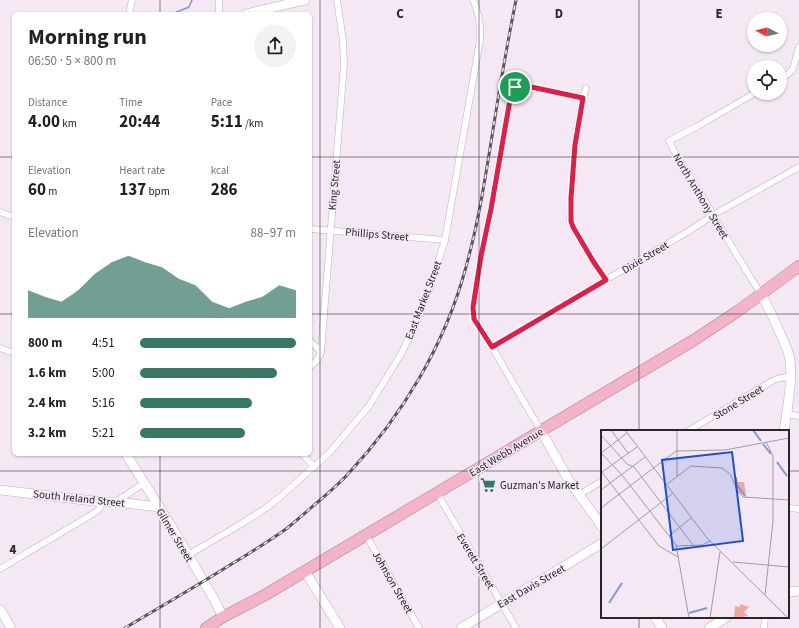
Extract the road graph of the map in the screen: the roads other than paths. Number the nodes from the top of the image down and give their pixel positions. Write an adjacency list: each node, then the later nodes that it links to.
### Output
1 (132, 0): 6 (street)
2 (219, 0): 7 (street)
3 (305, 0): 8 (street)
4 (337, 0): 19 (street, King Street)
5 (473, 0): 20 (street, East Market Street)
6 (129, 12)
7 (219, 12)
8 (254, 12)
9 (799, 47): 10 (street)
10 (787, 74)
11 (586, 88): 12 (street)
12 (583, 98): 22 (street); 25 (street)
13 (747, 98): 16 (street, North Anthony Street)
14 (799, 167): 16 (street, Dixie Street)
15 (0, 212): 17 (street)
16 (713, 215): 22 (street, Dixie Street); 23 (street, North Anthony Street)
17 (12, 216)
18 (312, 229): 19 (street, Phillips Street)
19 (330, 230): 20 (street, Phillips Street); 28 (street, King Street)
20 (445, 240): 38 (street, East Market Street)
21 (799, 266): 23 (highway, East Webb Avenue)
22 (606, 280): 25 (street, Dixie Street)
23 (761, 294): 30 (street); 35 (highway, East Webb Avenue)
24 (312, 343): 28 (street)
25 (492, 347): 35 (street)
26 (0, 348): 27 (street)
27 (12, 352)
28 (321, 352): 29 (street)
29 (312, 365)
30 (790, 377): 31 (street); 33 (street, Stone Street)
31 (786, 414): 32 (street); 34 (street)
32 (799, 416)
33 (690, 430)
34 (784, 430)
35 (541, 431): 42 (highway, East Webb Avenue); 43 (street)
36 (127, 456): 40 (street, Gilmer Street)
37 (304, 456): 38 (street)
38 (314, 467): 52 (street, East Market Street)
39 (601, 482): 43 (street)
40 (144, 484): 45 (street); 46 (street, Gilmer Street)
41 (0, 490): 44 (street, South Ireland Street)
42 (437, 493): 50 (highway, East Webb Avenue); 57 (street, Everett Street)
43 (579, 495): 49 (street)
44 (102, 502): 45 (street, South Ireland Street); 53 (street)
45 (116, 502): 46 (street, South Ireland Street)
46 (158, 507): 52 (street, Gilmer Street)
47 (789, 508): 48 (street)
48 (799, 509)
49 (601, 525)
50 (366, 535): 54 (highway, East Webb Avenue); 66 (street, Johnson Street)
51 (601, 544): 57 (street, East Davis Street)
52 (188, 555): 59 (street, Gilmer Street)
53 (0, 569)
54 (305, 571): 59 (highway, East Webb Avenue); 65 (street)
55 (799, 591): 56 (street)
56 (789, 592)
57 (502, 603): 67 (street, East Davis Street); 68 (street, Everett Street)
58 (0, 609): 63 (street)
59 (223, 617): 64 (highway, East Webb Avenue)
60 (656, 618): 69 (street)
61 (724, 618): 70 (street)
62 (765, 618): 71 (street)
63 (11, 628)
64 (206, 628)
65 (340, 628)
66 (419, 628)
67 (461, 628)
68 (516, 628)
69 (662, 628)
70 (709, 628)
71 (764, 628)

